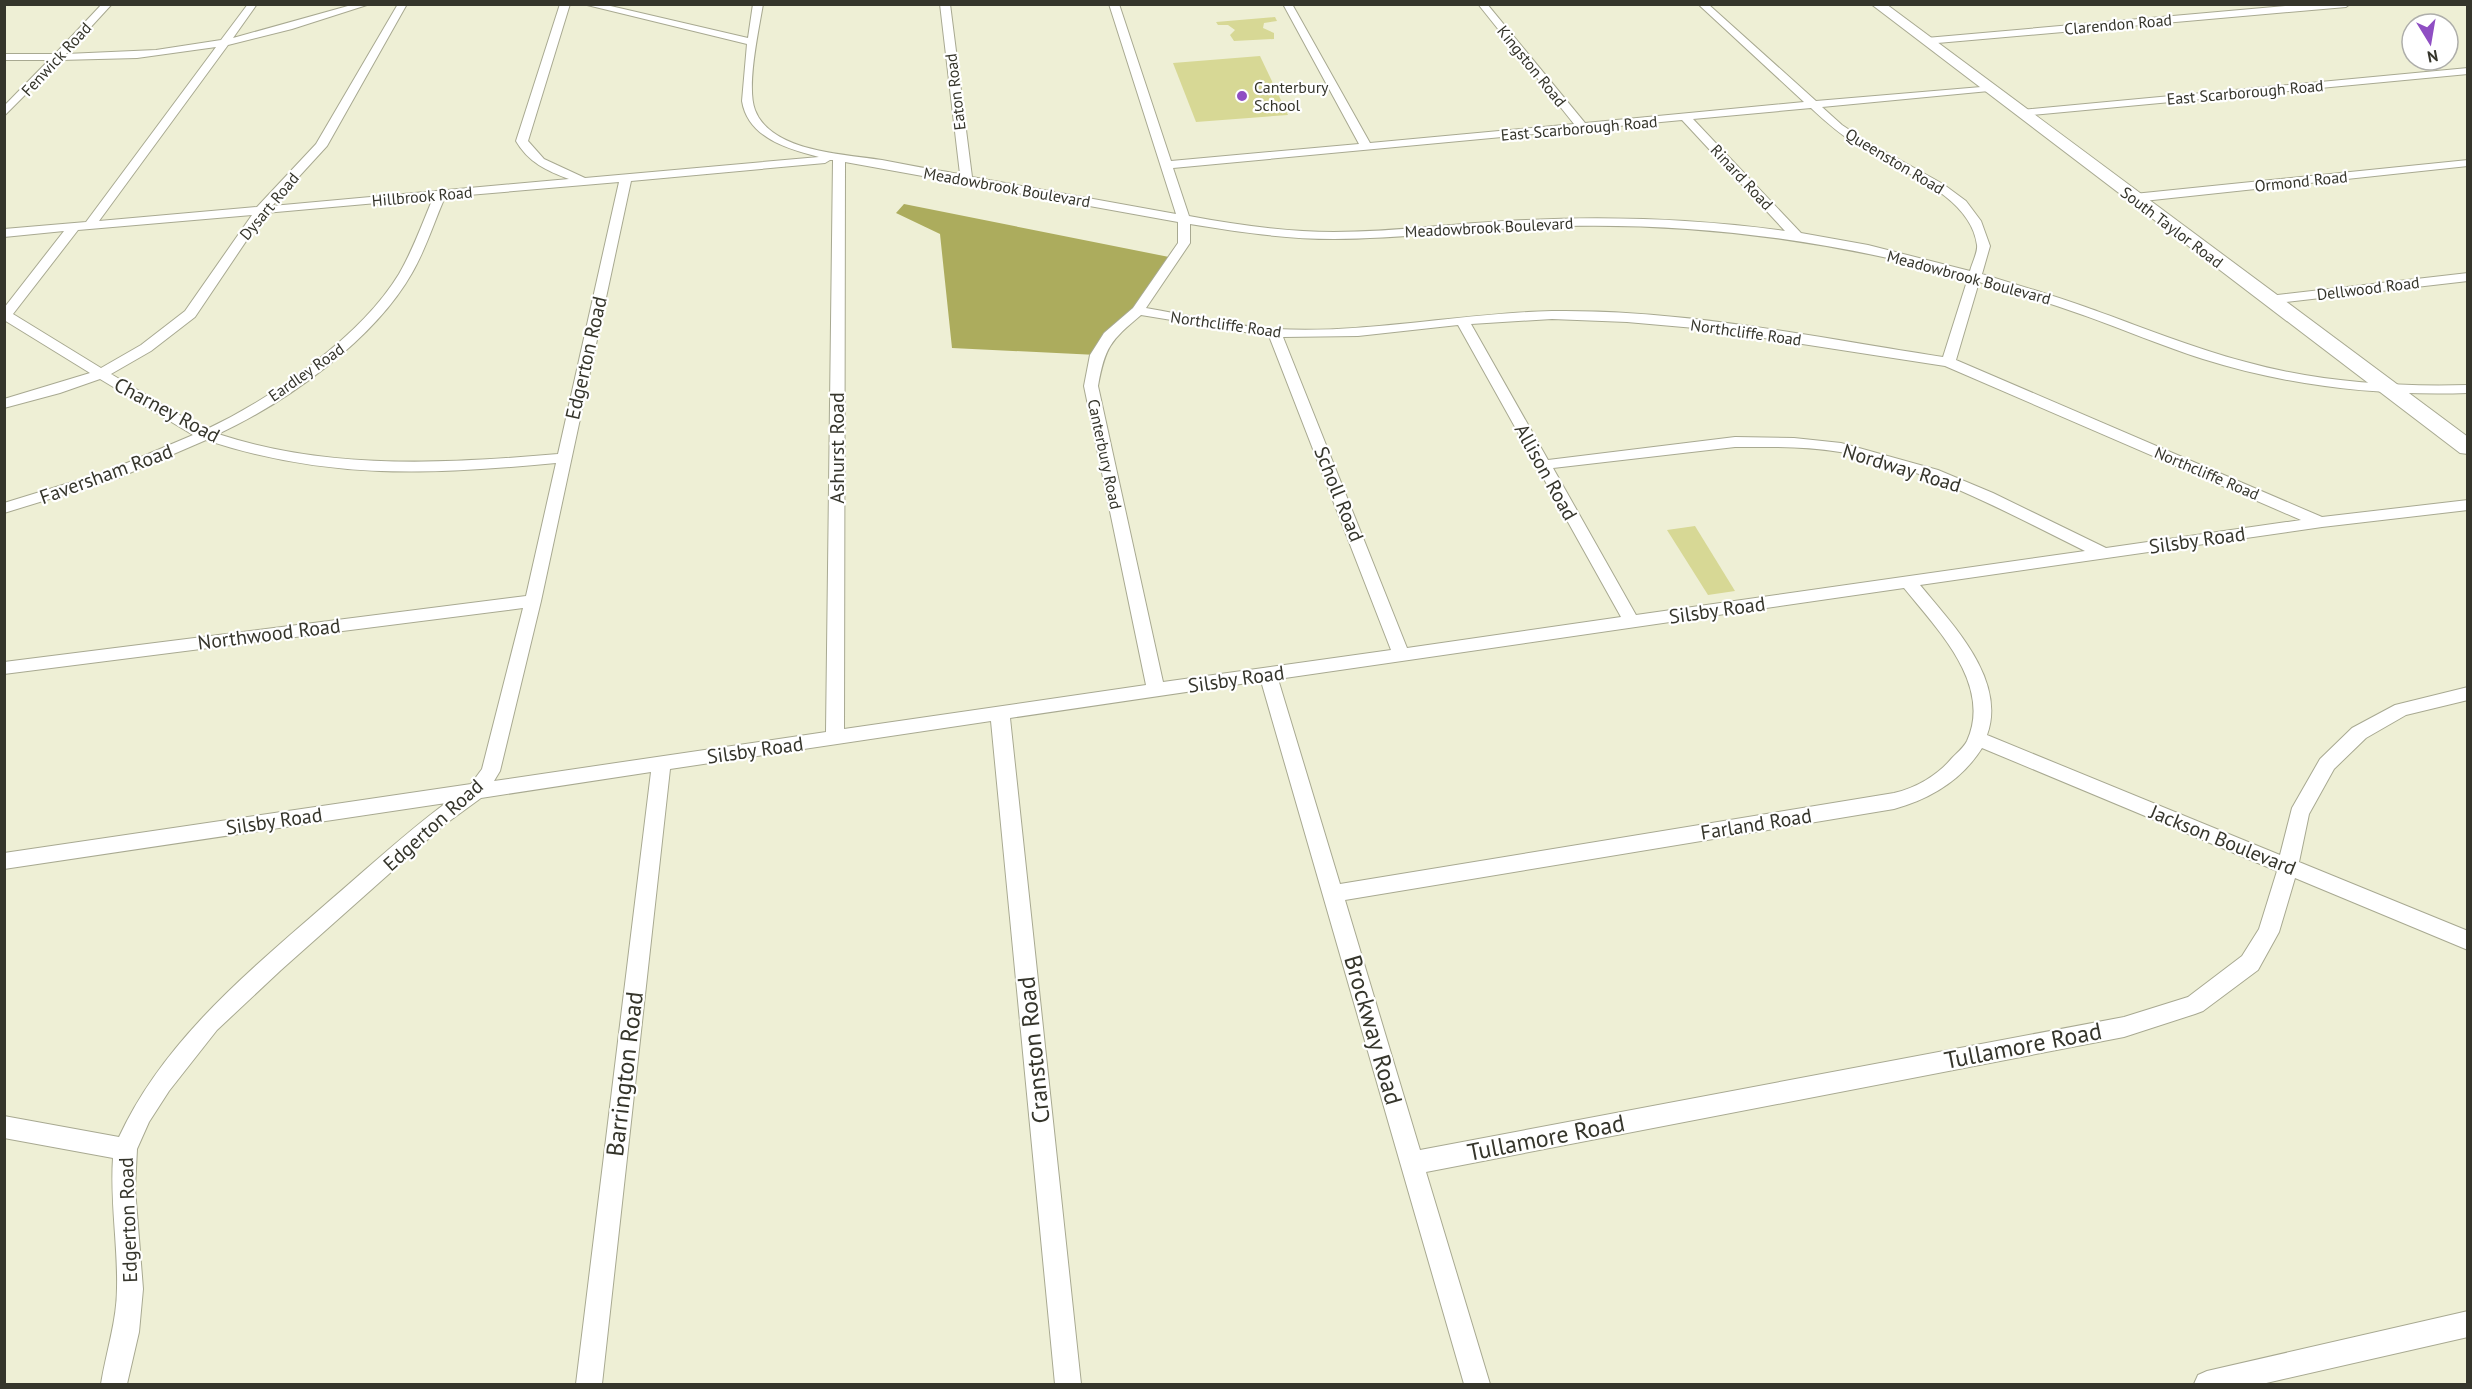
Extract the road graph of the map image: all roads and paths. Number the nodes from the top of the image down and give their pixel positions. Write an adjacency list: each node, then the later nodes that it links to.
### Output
1 (108, 4): 19 (street, Fenwick Road)
2 (253, 4): 17 (street)
3 (366, 4): 17 (street)
4 (403, 4): 36 (street, Dysart Road)
5 (565, 4): 33 (street)
6 (587, 4): 16 (street)
7 (758, 4): 16 (street)
8 (945, 4): 32 (street, Eaton Road)
9 (1114, 4): 30 (street, Canterbury Road)
10 (1287, 4): 27 (street)
11 (1482, 4): 26 (street, Kingston Road)
12 (1702, 4): 22 (street, Queenston Road)
13 (1877, 4): 15 (main road, South Taylor Road)
14 (2346, 4): 15 (street, Clarendon Road)
15 (1926, 41): 21 (main road, South Taylor Road)
16 (753, 42): 28 (street, Meadowbrook Boulevard)
17 (224, 43): 19 (street); 38 (street)
18 (4, 57): 19 (street)
19 (58, 57): 23 (street, Fenwick Road)
20 (2468, 71): 24 (street, East Scarborough Road)
21 (1989, 88): 22 (street, East Scarborough Road); 24 (main road, South Taylor Road)
22 (1815, 106): 25 (street, East Scarborough Road); 42 (street, Queenston Road)
23 (4, 113)
24 (2022, 113): 35 (main road, South Taylor Road)
25 (1686, 118): 26 (street, East Scarborough Road); 41 (street, Rinard Road)
26 (1583, 127): 27 (street, East Scarborough Road)
27 (1367, 148): 30 (street, East Scarborough Road)
28 (839, 159): 31 (street, Hillbrook Road); 32 (street, Meadowbrook Boulevard); 71 (street, Ashurst Road)
29 (2468, 163): 35 (street, Ormond Road)
30 (1168, 165): 37 (street, Canterbury Road)
31 (626, 177): 33 (street, Hillbrook Road); 56 (street, Edgerton Road)
32 (966, 179): 37 (street, Meadowbrook Boulevard)
33 (583, 181): 34 (street, Hillbrook Road)
34 (440, 195): 36 (street, Hillbrook Road); 54 (street, Eardley Road)
35 (2134, 198): 44 (main road, South Taylor Road)
36 (261, 210): 38 (street, Hillbrook Road); 50 (street, Dysart Road)
37 (1184, 219): 41 (street, Meadowbrook Boulevard); 45 (street, Canterbury Road)
38 (90, 225): 39 (street, Hillbrook Road)
39 (75, 226): 40 (street, Hillbrook Road); 46 (street, Charney Road)
40 (4, 233)
41 (1797, 236): 42 (street, Meadowbrook Boulevard)
42 (1975, 276): 49 (street, Queenston Road); 52 (street, Meadowbrook Boulevard)
43 (2468, 277): 44 (street, Dellwood Road)
44 (2269, 300): 52 (main road, South Taylor Road)
45 (1138, 311): 48 (street, Northcliffe Road); 68 (street, Canterbury Road)
46 (5, 315): 50 (street, Charney Road)
47 (1462, 321): 48 (street, Northcliffe Road); 49 (street, Northcliffe Road); 57 (street, Allison Road)
48 (1275, 333): 65 (street, Scholl Road)
49 (1948, 362): 60 (street, Northcliffe Road)
50 (100, 374): 53 (street, Dysart Road); 54 (street, Charney Road)
51 (2468, 388): 52 (street, Meadowbrook Boulevard)
52 (2389, 390): 55 (main road, South Taylor Road)
53 (4, 404)
54 (206, 436): 56 (street, Charney Road); 59 (street, Faversham Road)
55 (2468, 448)
56 (563, 458): 63 (street, Edgerton Road)
57 (1542, 465): 61 (street, Nordway Road); 64 (street, Allison Road)
58 (2468, 505): 60 (street, Silsby Road)
59 (4, 508)
60 (2322, 522): 61 (street, Silsby Road)
61 (2105, 554): 62 (street, Silsby Road)
62 (1909, 583): 64 (street, Silsby Road); 72 (street)
63 (533, 601): 66 (street, Northwood Road); 74 (street, Edgerton Road)
64 (1632, 622): 65 (street, Silsby Road)
65 (1402, 656): 67 (street, Silsby Road)
66 (4, 668)
67 (1268, 675): 68 (street, Silsby Road); 77 (street, Brockway Road)
68 (1156, 690): 70 (street, Silsby Road)
69 (2468, 693): 76 (street, Tullamore Road)
70 (1000, 714): 71 (street, Silsby Road); 85 (street, Cranston Road)
71 (835, 738): 73 (street, Silsby Road)
72 (1979, 739): 76 (street, Jackson Boulevard); 77 (street, Farland Road)
73 (661, 764): 74 (street, Silsby Road); 84 (street, Barrington Road)
74 (477, 790): 75 (street, Silsby Road); 80 (street, Edgerton Road)
75 (4, 861)
76 (2288, 866): 78 (street, Jackson Boulevard); 81 (street, Tullamore Road)
77 (1334, 893): 81 (street, Brockway Road)
78 (2468, 941)
79 (4, 1127): 80 (street)
80 (125, 1149): 83 (street, Edgerton Road)
81 (1412, 1163): 86 (street, Brockway Road)
82 (2468, 1324): 87 (street)
83 (114, 1384)
84 (589, 1384)
85 (1068, 1384)
86 (1477, 1384)
87 (2207, 1384)

